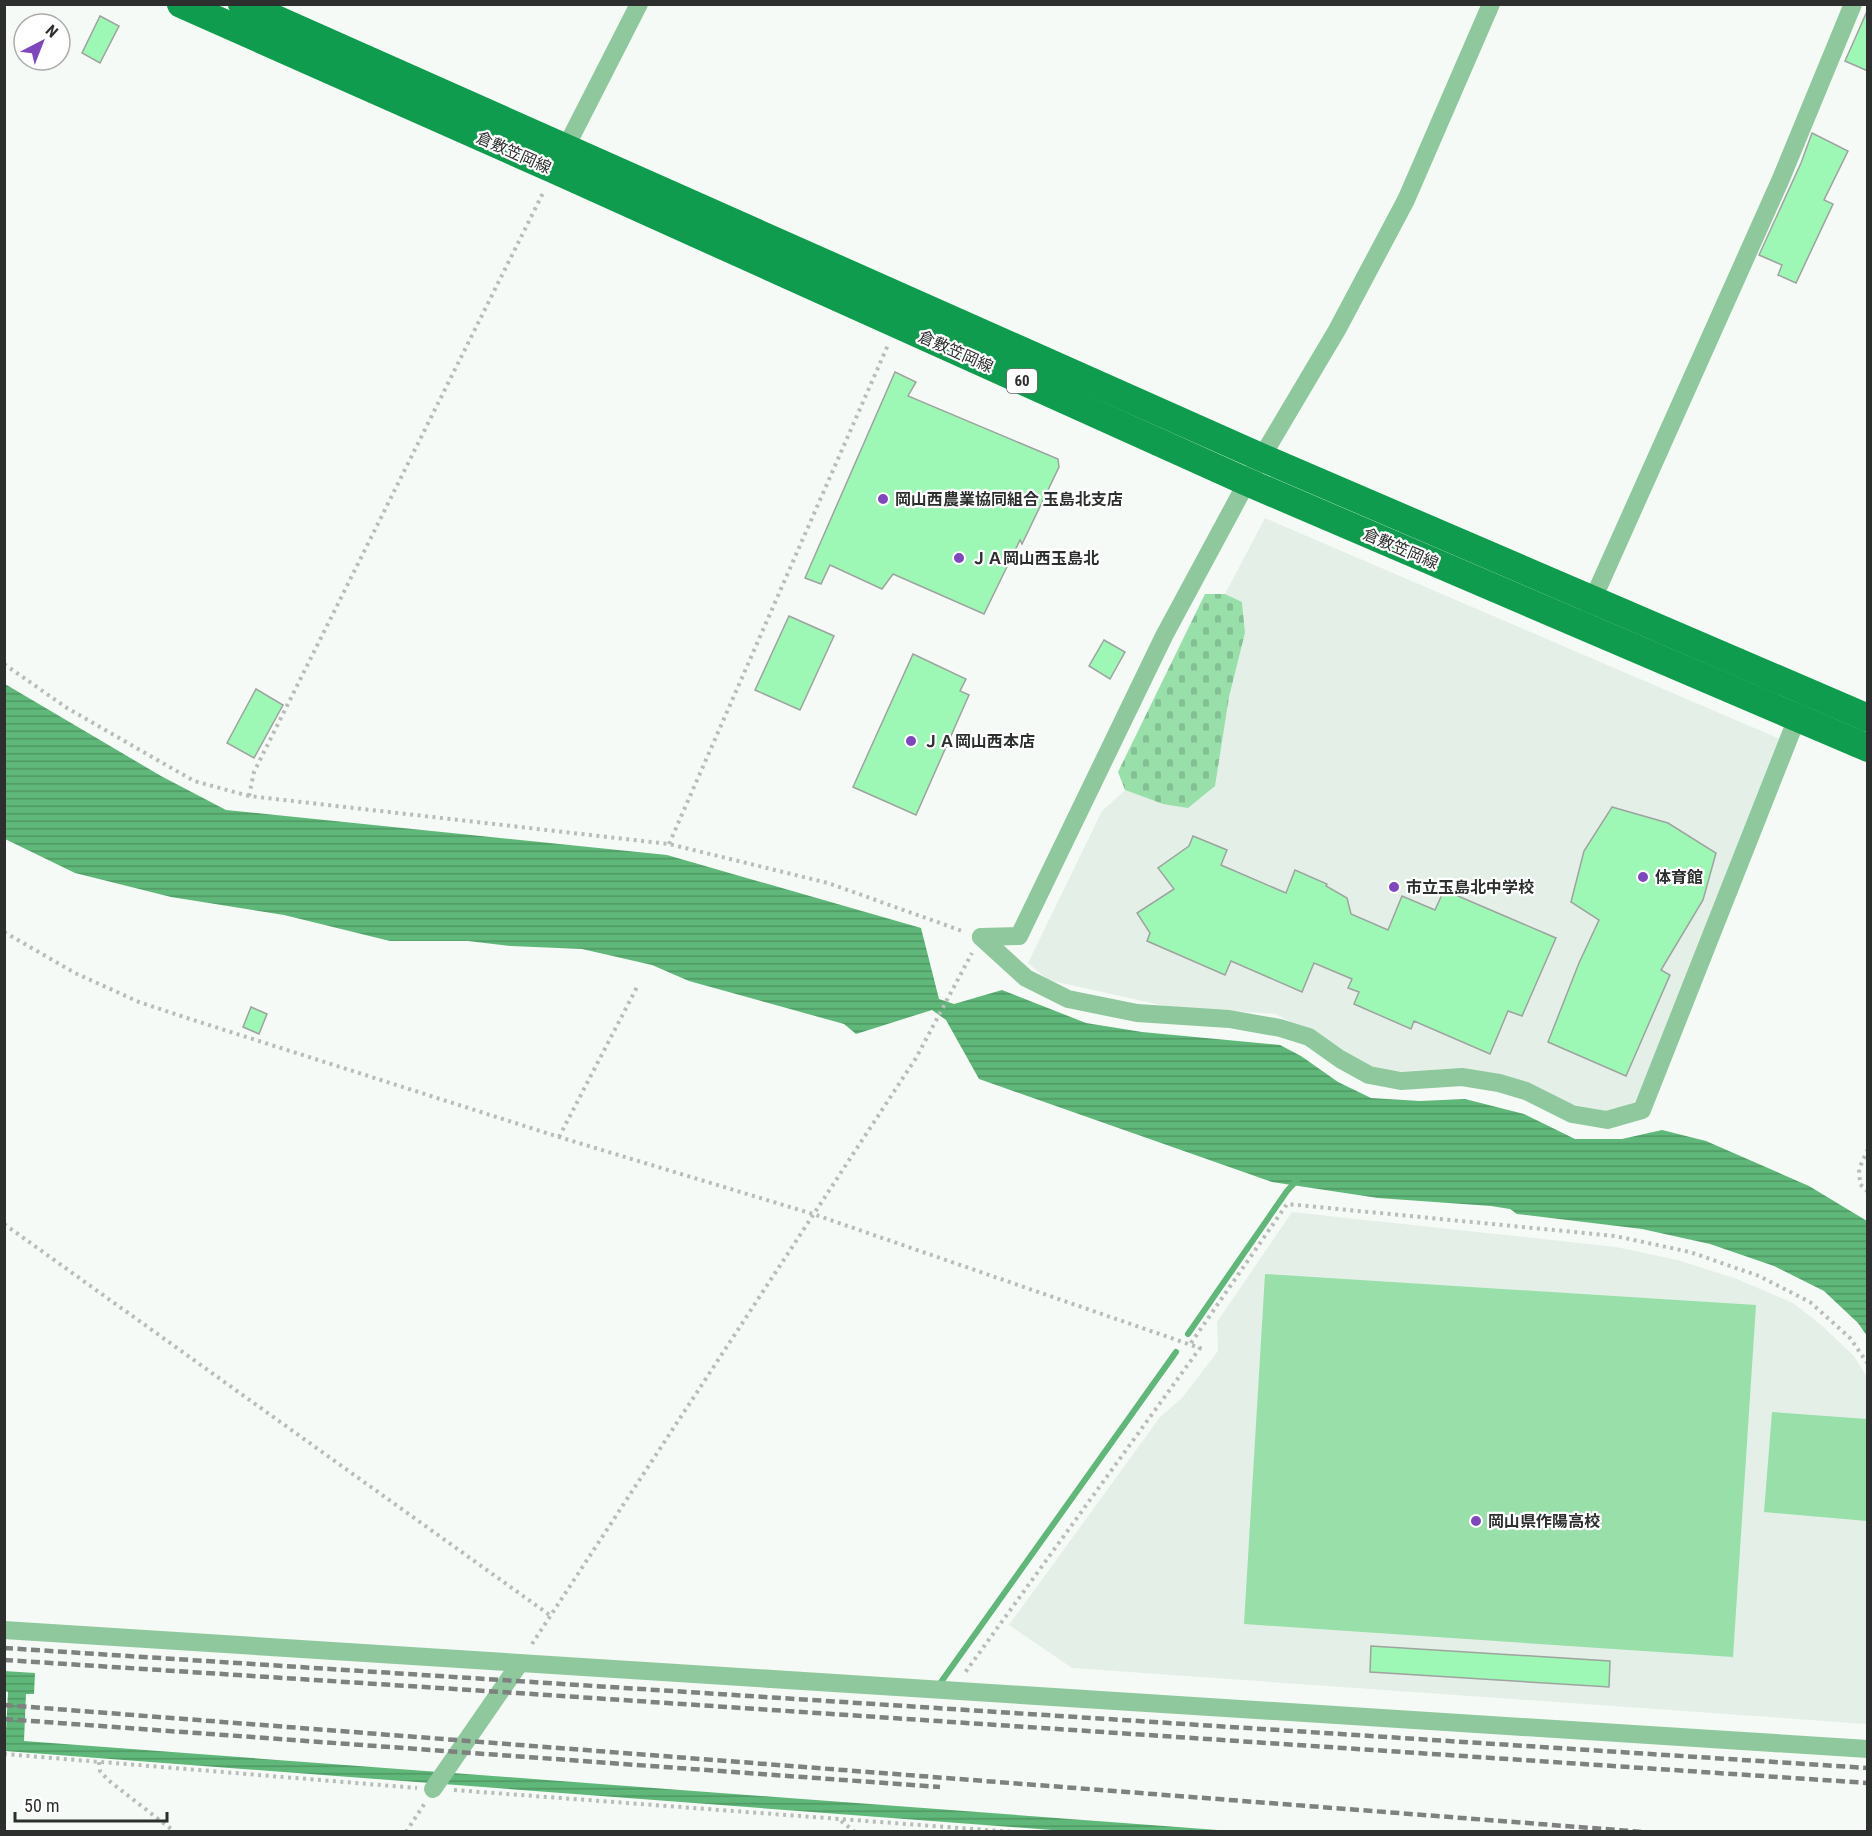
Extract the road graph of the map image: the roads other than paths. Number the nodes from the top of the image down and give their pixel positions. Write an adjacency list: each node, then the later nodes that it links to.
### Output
1 (181, 4): 6 (main road, 倉敷笠岡線 / 60)
2 (242, 4): 6 (main road, 倉敷笠岡線 / 60)
3 (639, 4): 6 (street)
4 (1491, 4): 7 (street)
5 (1853, 4): 9 (street)
6 (560, 159): 7 (main road, 倉敷笠岡線 / 60); 8 (main road, 倉敷笠岡線 / 60)
7 (1263, 458): 8 (street); 9 (main road, 倉敷笠岡線 / 60)
8 (1248, 482): 9 (main road, 倉敷笠岡線 / 60); 11 (street)
9 (1587, 612): 10 (main road, 倉敷笠岡線 / 60); 11 (main road, 倉敷笠岡線 / 60)
10 (1814, 695): 11 (street); 12 (main road, 倉敷笠岡線 / 60)
11 (1797, 718): 13 (main road, 倉敷笠岡線 / 60)
12 (1868, 718)
13 (1868, 748)
14 (4, 1630): 15 (street)
15 (520, 1663): 16 (street); 17 (street)
16 (1868, 1749)
17 (438, 1782)

